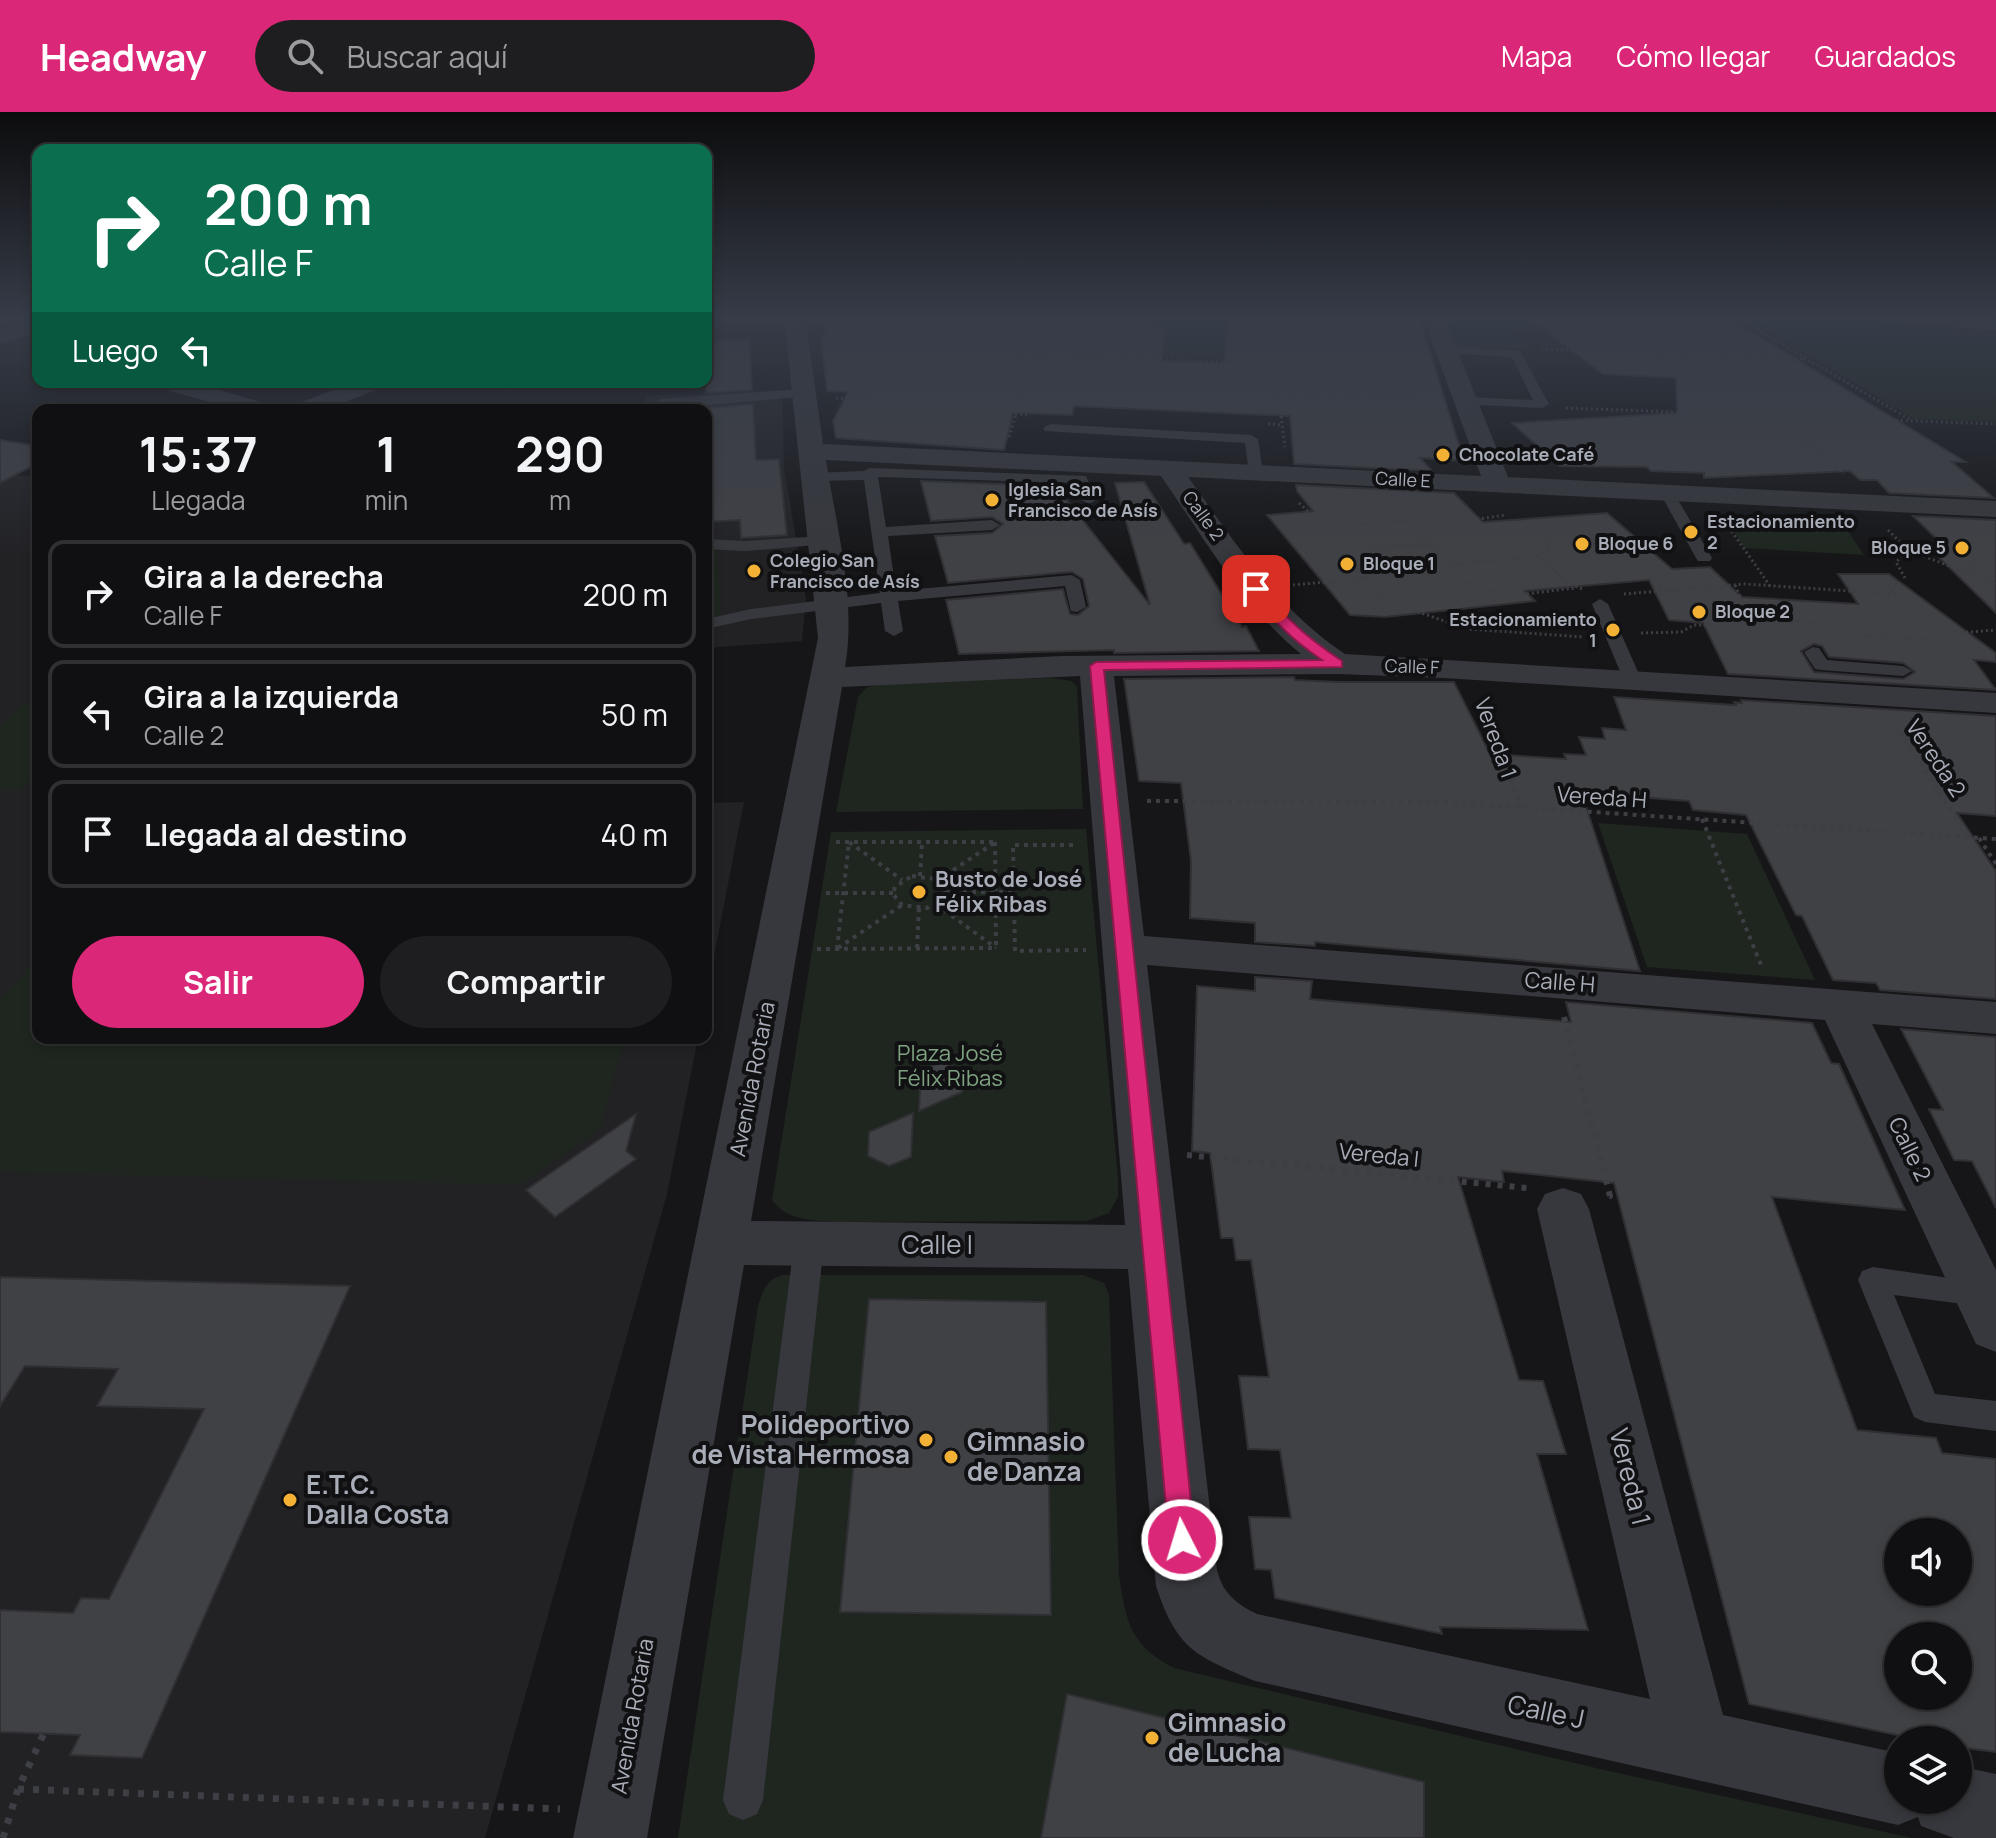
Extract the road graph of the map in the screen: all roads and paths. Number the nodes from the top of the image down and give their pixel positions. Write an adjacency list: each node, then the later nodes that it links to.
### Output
1 (199, 398): 12 (street)
2 (758, 398): 13 (lane)
3 (803, 398): 21 (street, Avenida Rotaria)
4 (857, 398): 15 (path)
5 (1019, 398): 15 (path)
6 (1280, 398): 24 (path)
7 (1384, 398): 11 (path)
8 (1463, 398): 11 (street)
9 (1539, 398): 14 (lane)
10 (1873, 398): 17 (path)
11 (1464, 401): 14 (lane); 27 (street)
12 (232, 404)
13 (661, 404)
14 (1542, 404): 16 (path)
15 (1017, 405): 20 (path)
16 (1779, 416): 17 (path); 31 (path)
17 (1913, 421): 18 (path)
18 (1996, 424)
19 (1050, 428): 23 (lane)
20 (1003, 461): 21 (street, Calle E); 22 (street, Calle E)
21 (812, 464): 25 (lane); 40 (street, Avenida Rotaria)
22 (1169, 469): 23 (street, Calle E); 59 (street, Calle 2)
23 (1256, 473): 24 (street, Calle E)
24 (1289, 474): 26 (street, Calle E)
25 (870, 475): 30 (lane); 38 (lane)
26 (1363, 478): 27 (street, Calle E); 34 (path)
27 (1498, 485): 28 (street, Calle E)
28 (1667, 493): 29 (street, Calle E); 46 (lane)
29 (1709, 495): 31 (street, Calle E); 57 (path)
30 (1089, 500)
31 (1872, 503): 32 (street, Calle E); 43 (path)
32 (1996, 509)
33 (1332, 520): 34 (path)
34 (1404, 521): 39 (path)
35 (992, 525): 38 (lane)
36 (1464, 529): 39 (path)
37 (1555, 530): 44 (path)
38 (879, 532): 64 (lane)
39 (1418, 536): 41 (path)
40 (822, 541): 42 (lane); 66 (street, Avenida Rotaria)
41 (1426, 543): 45 (path); 49 (path)
42 (712, 544)
43 (1908, 550): 51 (path); 53 (path)
44 (1538, 556): 49 (path); 58 (path)
45 (1366, 558)
46 (1704, 558)
47 (1979, 559): 51 (path)
48 (1355, 565): 52 (path)
49 (1447, 565): 61 (path)
50 (1630, 570): 60 (path)
51 (1976, 574): 55 (path)
52 (1367, 578): 59 (path); 65 (path)
53 (1905, 578)
54 (1895, 583): 57 (path)
55 (1996, 584)
56 (1735, 585): 57 (path); 60 (path); 69 (path)
57 (1770, 586)
58 (1577, 588): 62 (path); 63 (path)
59 (1256, 589): 81 (street, Calle 2)
60 (1668, 591): 63 (path)
61 (1496, 592)
62 (1517, 595)
63 (1601, 596): 78 (lane)
64 (889, 597): 66 (lane); 67 (lane); 75 (lane)
65 (1388, 603)
66 (832, 604): 71 (lane); 85 (street, Avenida Rotaria)
67 (1077, 607)
68 (1413, 610): 78 (path)
69 (1748, 614): 70 (path); 73 (path)
70 (1728, 619)
71 (712, 623)
72 (1712, 625): 78 (path)
73 (1829, 625)
74 (1996, 630): 76 (path)
75 (894, 631)
76 (1956, 633)
77 (1850, 635): 79 (path)
78 (1614, 636): 86 (lane)
79 (1940, 640)
80 (1813, 652): 87 (lane)
81 (1337, 664): 82 (street, Calle F); 83 (street, Calle F)
82 (1096, 666): 85 (street, Calle F); 91 (street)
83 (1470, 670): 86 (street, Calle F); 89 (path, Vereda 1)
84 (1903, 671): 87 (lane)
85 (826, 678): 95 (street, Avenida Rotaria)
86 (1633, 681): 87 (street, Calle F)
87 (1867, 682): 88 (street, Calle F); 92 (path, Vereda 2)
88 (1996, 703)
89 (1521, 807): 90 (path, Vereda H); 91 (path, Vereda H)
90 (1702, 819): 92 (path, Vereda H); 118 (path)
91 (1112, 823): 105 (path, Vereda H); 116 (street)
92 (1969, 837): 93 (path, Vereda H)
93 (1979, 838): 94 (path, Vereda H); 99 (path)
94 (1996, 839)
95 (797, 842): 96 (path); 106 (street, Avenida Rotaria)
96 (849, 842): 97 (path); 101 (path); 107 (path)
97 (922, 842): 98 (path); 100 (path)
98 (995, 842): 102 (path); 104 (path)
99 (1996, 864)
100 (920, 876): 101 (path); 102 (path)
101 (902, 880): 108 (path)
102 (938, 880): 103 (path)
103 (945, 892): 104 (path); 110 (path)
104 (996, 892): 105 (path); 113 (path)
105 (1014, 892): 116 (path)
106 (787, 893): 107 (path); 114 (street, Avenida Rotaria)
107 (843, 893): 108 (path); 115 (path)
108 (893, 893): 109 (path)
109 (902, 905): 111 (path); 115 (path)
110 (936, 905): 111 (path); 113 (path)
111 (919, 908): 112 (path)
112 (917, 948): 113 (path); 115 (path)
113 (996, 948)
114 (776, 949): 115 (path); 123 (street, Avenida Rotaria)
115 (837, 949)
116 (1125, 949): 117 (street, Calle H); 121 (street)
117 (1555, 982): 118 (street, Calle H); 122 (path)
118 (1775, 999): 119 (street, Calle H)
119 (1840, 1005): 120 (street, Calle H); 126 (street, Calle 2)
120 (1996, 1018)
121 (1144, 1151): 122 (path, Vereda I); 125 (street)
122 (1578, 1197): 129 (street, Vereda 1)
123 (721, 1243): 124 (street, Calle I); 135 (street, Avenida Rotaria)
124 (809, 1244): 125 (street, Calle I); 132 (lane)
125 (1154, 1247): 129 (street, Calle J)
126 (1988, 1310): 127 (lane, Calle 2)
127 (1996, 1416)
128 (44, 1733): 131 (path)
129 (1696, 1745): 130 (street, Calle J)
130 (1884, 1786)
131 (18, 1789): 135 (path); 136 (path)
132 (743, 1800)
133 (1972, 1806): 134 (street)
134 (1996, 1811)
135 (612, 1824)
136 (3, 1838)

